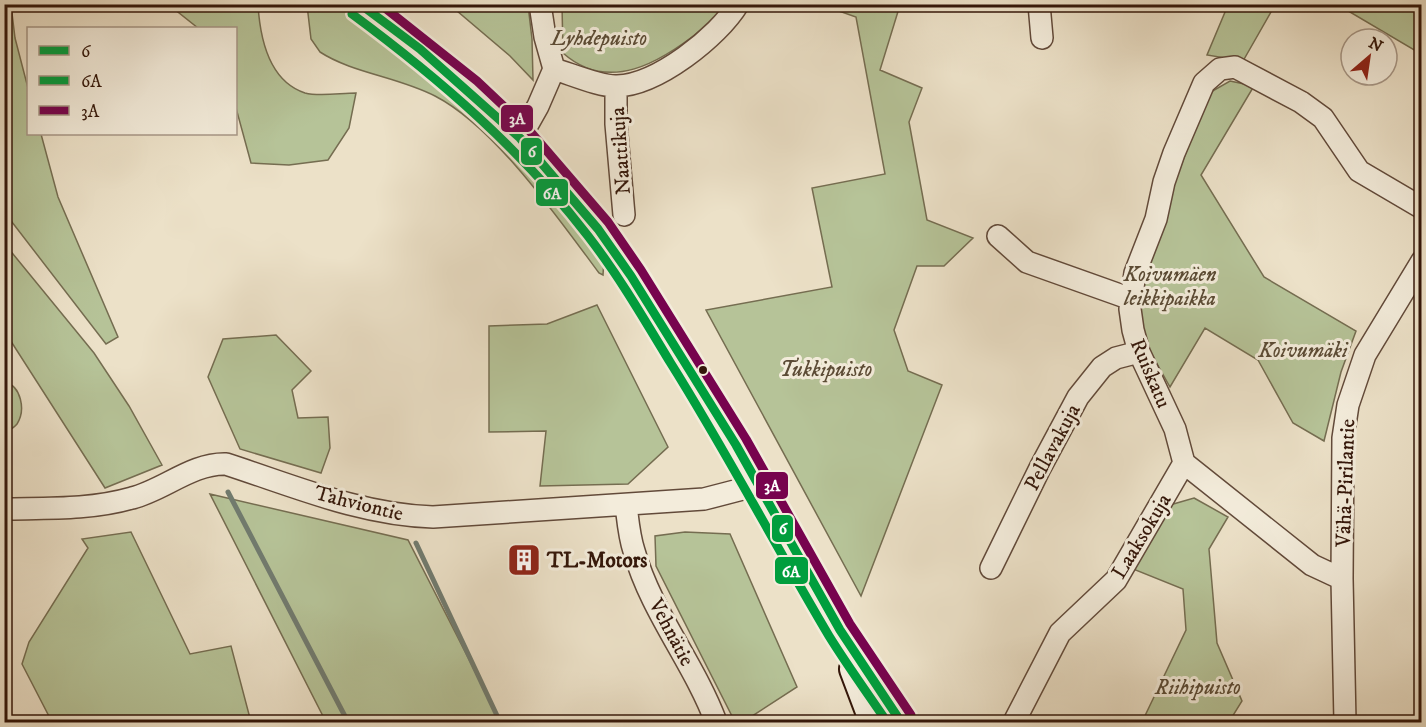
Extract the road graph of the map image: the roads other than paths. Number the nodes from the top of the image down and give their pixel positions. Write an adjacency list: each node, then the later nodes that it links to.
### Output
1 (359, 4): 8 (main road)
2 (540, 4): 6 (street)
3 (738, 4): 7 (street)
4 (1039, 4): 5 (street)
5 (1042, 38)
6 (554, 69): 7 (street); 8 (street)
7 (616, 87): 10 (street, Naattikuja)
8 (520, 138): 16 (main road)
9 (1422, 208): 13 (street, Ruiskatu)
10 (624, 215)
11 (998, 236): 13 (street)
12 (1422, 261): 20 (street, Vähä-Pirilantie)
13 (1131, 299): 14 (street, Ruiskatu)
14 (1139, 352): 15 (street, Ruiskatu); 19 (street, Pellavakuja)
15 (1184, 463): 20 (street); 25 (street, Laaksokuja)
16 (758, 485): 17 (street, Tahviontie); 21 (main road)
17 (626, 505): 18 (street, Tahviontie); 22 (street, Vehnätie)
18 (4, 509)
19 (991, 568)
20 (1341, 579): 26 (street, Vähä-Pirilantie)
21 (840, 630): 23 (main road); 24 (main road)
22 (716, 723)
23 (874, 723)
24 (901, 723)
25 (1014, 723)
26 (1345, 723)

